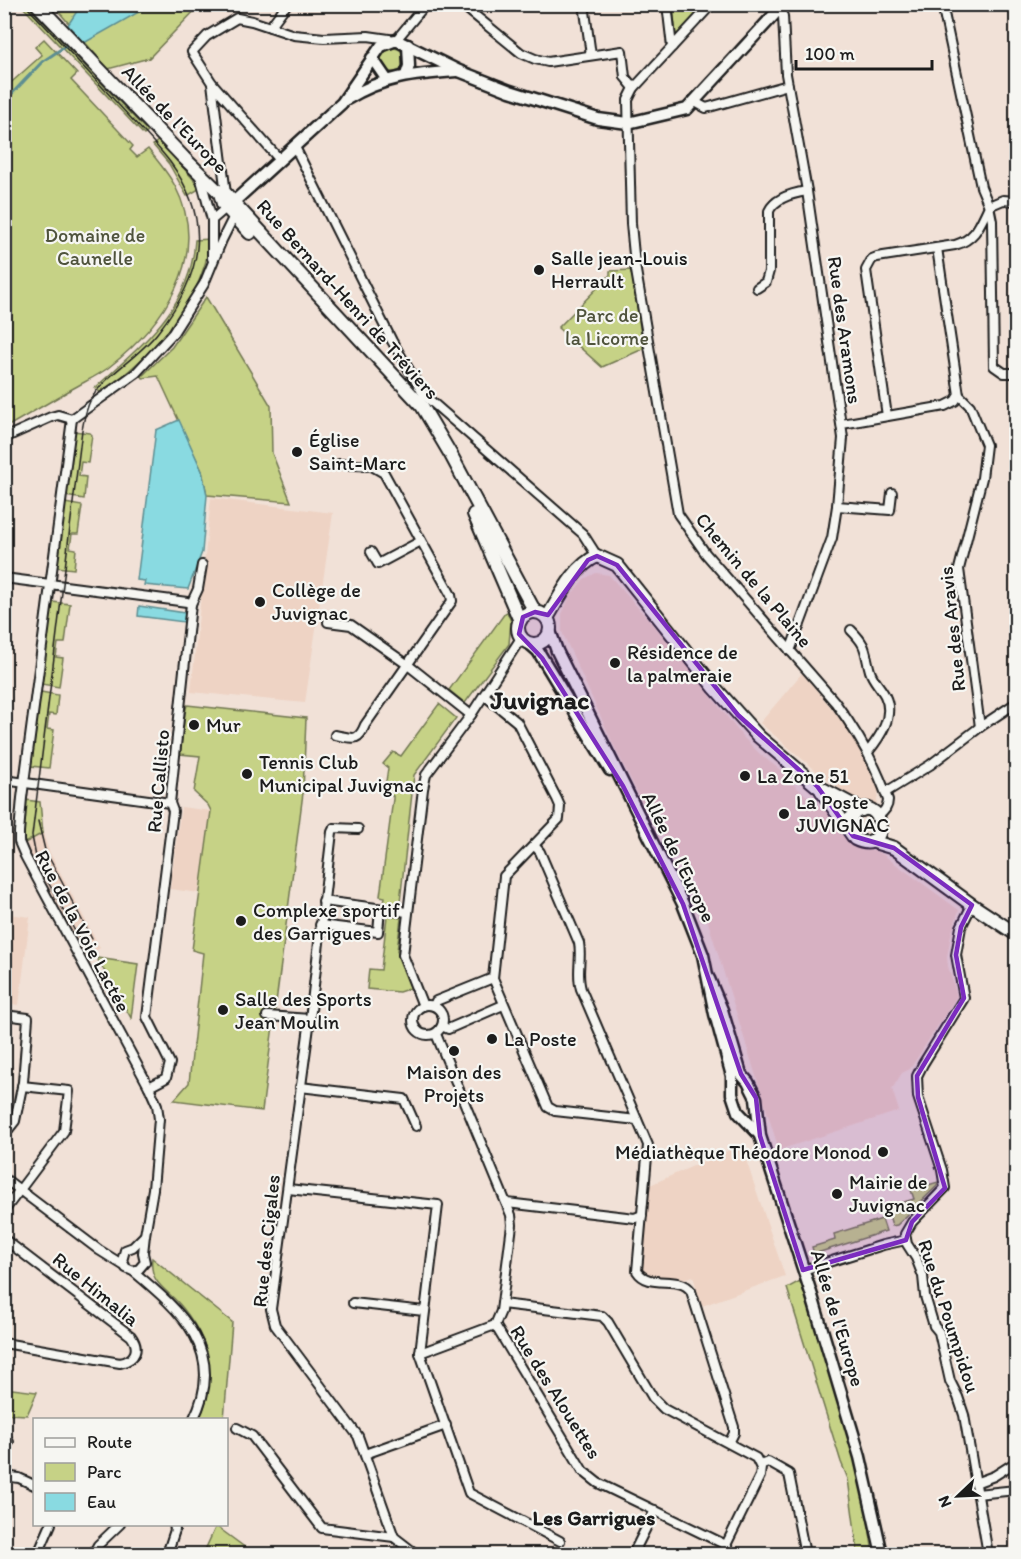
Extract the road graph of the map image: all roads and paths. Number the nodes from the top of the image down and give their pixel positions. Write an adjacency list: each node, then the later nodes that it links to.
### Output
1 (37, 4): 27 (main road, Allée de l'Europe)
2 (287, 4): 10 (street)
3 (426, 4): 11 (street)
4 (461, 4): 14 (street)
5 (584, 4): 14 (street)
6 (667, 4): 13 (street)
7 (712, 4): 13 (street)
8 (942, 4): 31 (street)
9 (782, 7): 20 (street, Rue des Aramons); 22 (street)
10 (270, 27): 11 (street); 19 (street)
11 (396, 39): 12 (street); 15 (street)
12 (408, 45): 16 (street); 17 (street)
13 (672, 47): 21 (street)
14 (591, 55): 21 (street)
15 (372, 58): 18 (street); 23 (street)
16 (459, 71): 17 (street); 24 (street)
17 (406, 75): 18 (street)
18 (387, 80): 23 (street)
19 (212, 83): 26 (street); 30 (street)
20 (788, 85): 22 (street); 28 (street, Rue des Aramons)
21 (634, 88): 24 (street, Chemin de la Plaine)
22 (695, 102): 24 (street)
23 (342, 103): 25 (street)
24 (628, 123): 58 (street, Chemin de la Plaine)
25 (295, 147): 26 (street); 47 (street)
26 (280, 160): 30 (street)
27 (199, 172): 30 (main road, Allée de l'Europe); 32 (street)
28 (807, 191): 35 (street); 40 (street, Rue des Aramons)
29 (1017, 201): 31 (street)
30 (228, 203): 32 (street); 34 (street); 52 (main road, Rue Bernard-Henri de Tréviers); 53 (main road, Rue Bernard-Henri de Tréviers)
31 (989, 206): 33 (street); 36 (street)
32 (212, 220): 34 (street)
33 (937, 248): 37 (street); 38 (street)
34 (212, 266): 39 (street)
35 (757, 288)
36 (1017, 373)
37 (959, 395): 38 (street); 63 (street, Rue des Aravis)
38 (887, 416): 40 (street)
39 (72, 419): 41 (street); 50 (street, Rue de la Voie Lactée)
40 (842, 424): 44 (street, Rue des Aramons)
41 (4, 438)
42 (339, 464): 45 (street)
43 (892, 493): 44 (street)
44 (837, 506): 58 (street, Rue des Aramons)
45 (421, 541): 46 (street); 59 (street)
46 (371, 552)
47 (597, 556): 52 (main road); 69 (main road)
48 (202, 565): 51 (street, Rue Callisto)
49 (4, 578): 50 (street)
50 (50, 584): 51 (street); 67 (street, Rue de la Voie Lactée)
51 (191, 604): 71 (street, Rue Callisto)
52 (541, 615): 53 (main road); 56 (main road)
53 (520, 621): 57 (main road)
54 (328, 622): 59 (street)
55 (851, 630): 65 (street)
56 (550, 631): 57 (main road); 68 (street, Allée de l'Europe)
57 (526, 641): 60 (street); 68 (street, Allée de l'Europe)
58 (790, 651): 65 (street, Chemin de la Plaine)
59 (408, 665): 62 (street); 64 (street)
60 (484, 695): 62 (street); 77 (street)
61 (1017, 703): 63 (street)
62 (471, 715): 82 (street)
63 (980, 727): 70 (street)
64 (335, 735)
65 (868, 752): 70 (street, Chemin de la Plaine)
66 (4, 780): 67 (street)
67 (24, 783): 71 (street); 98 (street, Rue de la Voie Lactée)
68 (623, 786): 86 (street, Allée de l'Europe)
69 (817, 786): 72 (main road); 74 (main road)
70 (886, 792): 73 (street)
71 (170, 803): 98 (street, Rue Callisto)
72 (862, 810): 73 (main road); 74 (main road)
73 (880, 822): 76 (main road); 78 (main road)
74 (849, 828): 76 (main road)
75 (358, 829): 79 (street, Rue des Cigales)
76 (871, 841): 78 (main road)
77 (534, 845): 85 (street); 102 (street)
78 (894, 848): 80 (main road)
79 (323, 901): 81 (street); 83 (street, Rue des Cigales)
80 (972, 905): 84 (main road); 114 (street, Rue du Poumpidou)
81 (381, 909): 82 (street); 83 (street)
82 (407, 912): 88 (street)
83 (320, 925): 92 (street, Rue des Cigales)
84 (1017, 934)
85 (493, 978): 87 (street); 89 (street)
86 (709, 980): 95 (street, Allée de l'Europe); 96 (street, Allée de l'Europe)
87 (503, 1005): 93 (street); 102 (street)
88 (423, 1006): 89 (street); 94 (street)
89 (434, 1006): 93 (street)
90 (4, 1015): 97 (street)
91 (267, 1016): 92 (street)
92 (310, 1019): 99 (street, Rue des Cigales)
93 (442, 1026): 94 (street)
94 (436, 1034): 109 (street, Rue des Alouettes)
95 (744, 1078): 96 (street); 100 (street, Allée de l'Europe)
96 (733, 1083): 101 (street, Allée de l'Europe)
97 (22, 1086): 104 (street); 108 (street)
98 (149, 1087): 112 (street, Rue de la Voie Lactée)
99 (300, 1087): 103 (street); 107 (street, Rue des Cigales)
100 (757, 1114): 101 (street); 105 (street, Allée de l'Europe)
101 (744, 1118): 105 (street, Allée de l'Europe)
102 (637, 1120): 111 (street)
103 (416, 1125)
104 (4, 1135)
105 (760, 1136): 120 (street, Allée de l'Europe)
106 (4, 1178): 108 (street)
107 (288, 1189): 125 (street); 133 (street, Rue des Cigales)
108 (21, 1190): 110 (street); 117 (street)
109 (507, 1203): 111 (street); 124 (street, Rue des Alouettes)
110 (4, 1211)
111 (642, 1215): 132 (street)
112 (145, 1235): 115 (street); 116 (street, Rue de la Voie Lactée)
113 (4, 1239): 127 (street, Rue Himalia)
114 (906, 1240): 120 (street); 137 (street, Rue du Poumpidou)
115 (129, 1248): 116 (street); 117 (street); 118 (street)
116 (143, 1252): 119 (street)
117 (108, 1255): 118 (street)
118 (123, 1265): 121 (street)
119 (144, 1265): 121 (street); 122 (street)
120 (803, 1270): 142 (street, Allée de l'Europe)
121 (133, 1271): 122 (street)
122 (153, 1287): 129 (street)
123 (353, 1303): 125 (street)
124 (502, 1304): 126 (street, Rue des Alouettes); 132 (street)
125 (424, 1311): 128 (street)
126 (495, 1325): 128 (street); 141 (street, Rue des Alouettes)
127 (4, 1343)
128 (420, 1353): 130 (street)
129 (194, 1418)
130 (446, 1425): 133 (street); 147 (street)
131 (237, 1428): 146 (street)
132 (729, 1443): 135 (street)
133 (365, 1454): 146 (street, Rue des Cigales)
134 (1017, 1462): 137 (street)
135 (760, 1465): 148 (street); 155 (street)
136 (4, 1476): 138 (street)
137 (975, 1483): 140 (street, Rue du Poumpidou)
138 (33, 1485)
139 (1017, 1490): 140 (street)
140 (977, 1494): 158 (street, Rue du Poumpidou)
141 (655, 1510): 148 (street, Rue des Alouettes); 153 (street)
142 (872, 1513): 156 (street, Allée de l'Europe); 157 (street, Allée de l'Europe)
143 (50, 1526): 150 (street)
144 (118, 1526): 151 (street)
145 (174, 1526): 152 (street)
146 (394, 1537): 149 (street)
147 (560, 1541)
148 (726, 1545): 154 (street)
149 (412, 1553)
150 (38, 1554)
151 (93, 1554)
152 (167, 1554)
153 (633, 1554)
154 (731, 1554)
155 (805, 1554)
156 (876, 1554)
157 (882, 1554)
158 (988, 1554)

